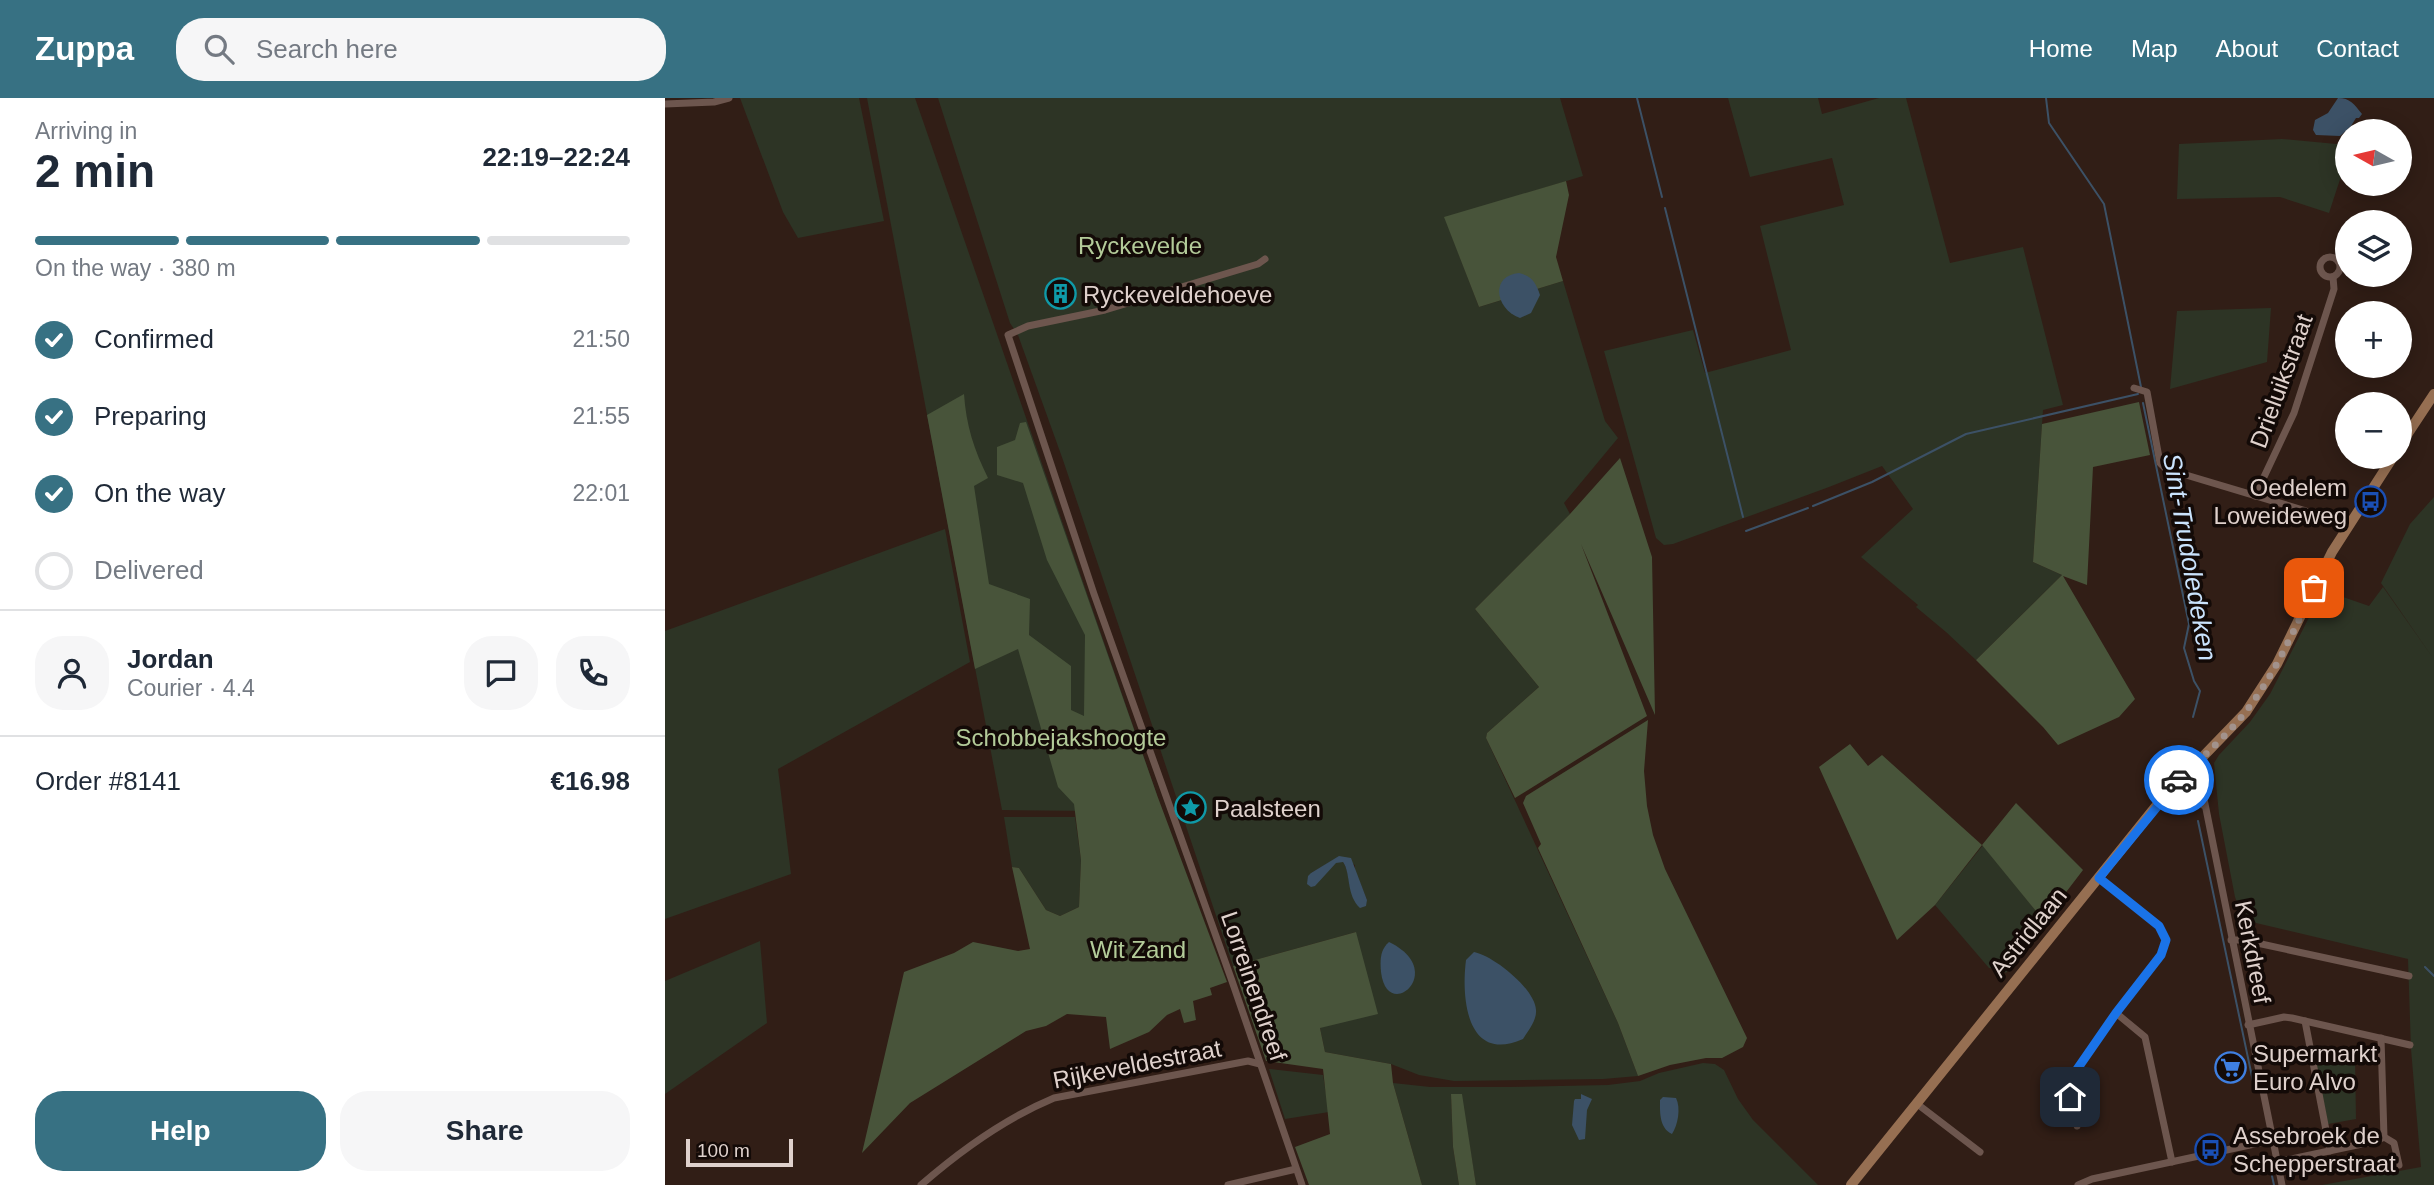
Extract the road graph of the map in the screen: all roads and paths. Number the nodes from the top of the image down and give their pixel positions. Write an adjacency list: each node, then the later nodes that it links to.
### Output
1 (728, 99): 2 (street)
2 (665, 104)
3 (1265, 259): 20 (street, Lorreinendreef)
4 (2333, 277): 9 (street, Drieluikstraat)
5 (2134, 388): 9 (street)
6 (2434, 394): 7 (main road)
7 (2412, 427)
8 (2385, 469): 10 (main road, Astridlaan)
9 (2255, 496): 10 (street)
10 (2347, 527): 11 (main road, Astridlaan)
11 (2182, 778): 12 (main road, Astridlaan); 13 (street, Kerkdreef)
12 (2099, 878): 15 (street); 21 (main road, Astridlaan)
13 (2231, 940): 14 (street); 17 (street, Kerkdreef)
14 (2409, 976)
15 (2116, 1013): 22 (street); 27 (street)
16 (2305, 1021): 17 (street); 18 (street); 25 (street)
17 (2248, 1024): 24 (street, Kerkdreef)
18 (2381, 1038): 19 (street); 23 (street)
19 (2410, 1045)
20 (1261, 1063): 30 (street, Lorreinendreef); 32 (street, Rijkeveldestraat)
21 (1916, 1103): 26 (street); 35 (main road, Astridlaan)
22 (2077, 1126)
23 (2384, 1137): 25 (street); 29 (street)
24 (2273, 1140): 27 (street); 28 (street, Kerkdreef)
25 (2330, 1151): 28 (street)
26 (1980, 1152)
27 (2172, 1162): 31 (street)
28 (2277, 1162): 36 (street, Kerkdreef)
29 (2399, 1165)
30 (1296, 1169): 33 (street); 34 (street, Lorreinendreef)
31 (2083, 1184)
32 (921, 1185)
33 (1228, 1185)
34 (1302, 1185)
35 (1851, 1185)
36 (2282, 1185)

